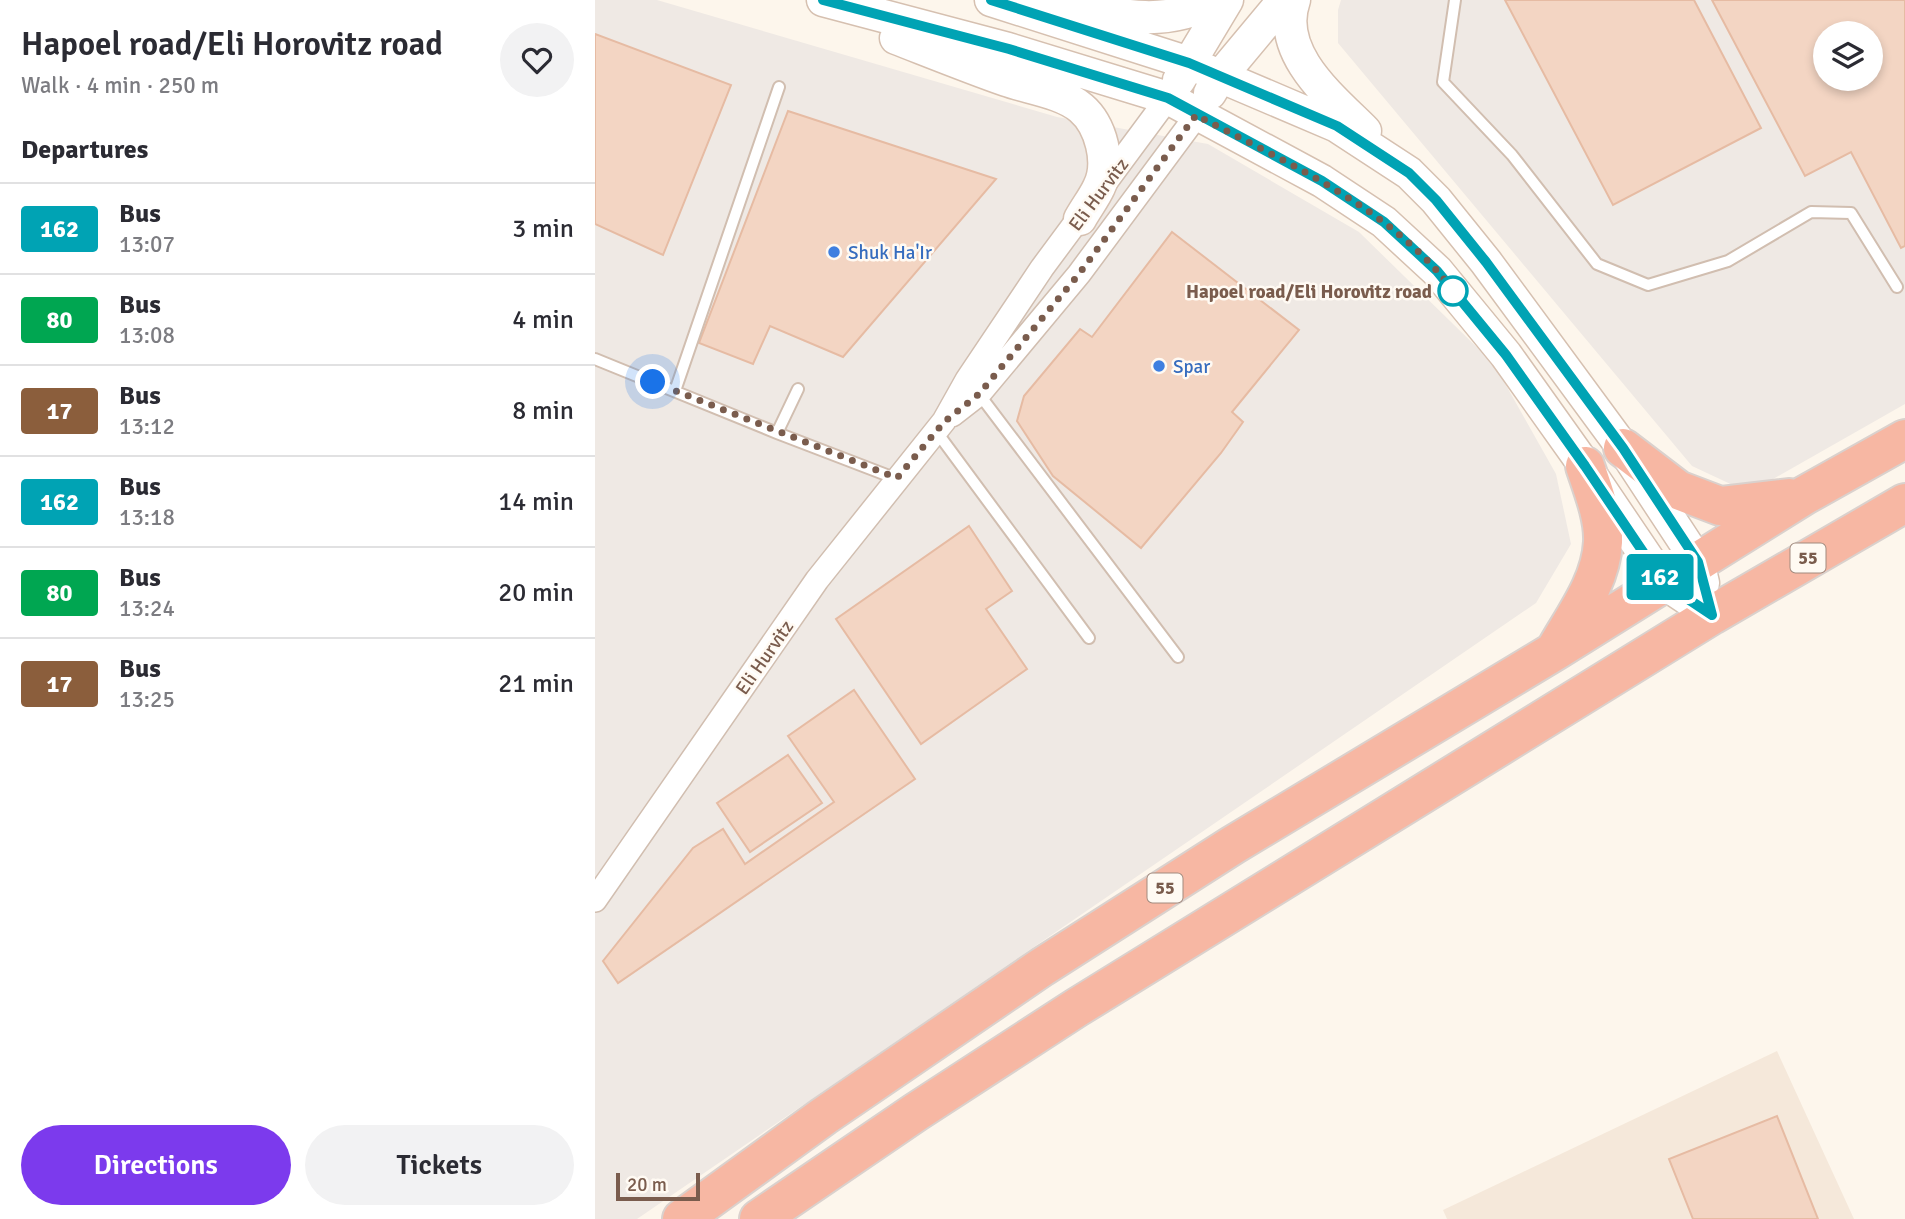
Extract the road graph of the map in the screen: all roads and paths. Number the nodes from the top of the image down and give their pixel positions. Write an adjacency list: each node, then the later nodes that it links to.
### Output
1 (796, 0): 16 (main road)
2 (823, 0): 13 (main road)
3 (991, 0): 10 (main road)
4 (1050, 0): 5 (main road)
5 (1216, 0)
6 (1227, 0): 10 (main road, Eli Hurvitz)
7 (1284, 0): 11 (main road, Eli Hurvitz)
8 (1294, 0): 15 (main road)
9 (1455, 0): 17 (lane)
10 (1189, 63): 11 (main road); 13 (main road, Eli Hurvitz)
11 (1219, 78): 14 (main road, Eli Hurvitz); 15 (main road)
12 (779, 87): 20 (lane)
13 (1168, 98): 14 (main road); 16 (street, Eli Hurvitz)
14 (1196, 115): 21 (street, Eli Hurvitz); 26 (main road)
15 (1409, 173): 25 (main road)
16 (1080, 219): 22 (street, Eli Hurvitz)
17 (1897, 287)
18 (595, 359): 20 (lane)
19 (797, 388): 23 (lane)
20 (675, 391): 23 (lane)
21 (979, 394): 22 (street, Eli Hurvitz); 35 (lane)
22 (940, 426): 27 (street, Eli Hurvitz); 33 (lane)
23 (778, 433): 27 (lane)
24 (1905, 439): 28 (highway, 55)
25 (1623, 448): 28 (highway); 30 (main road)
26 (1585, 466): 31 (main road); 34 (highway)
27 (897, 478): 36 (street, Eli Hurvitz)
28 (1805, 495): 30 (highway, 55)
29 (1905, 503): 32 (highway, 55)
30 (1698, 562): 31 (highway, 55); 32 (main road)
31 (1664, 583): 32 (main road); 34 (highway, 55)
32 (1712, 615): 38 (highway, 55)
33 (1089, 638)
34 (1555, 651): 37 (highway, 55)
35 (1178, 657)
36 (595, 900)
37 (682, 1219)
38 (759, 1219)

